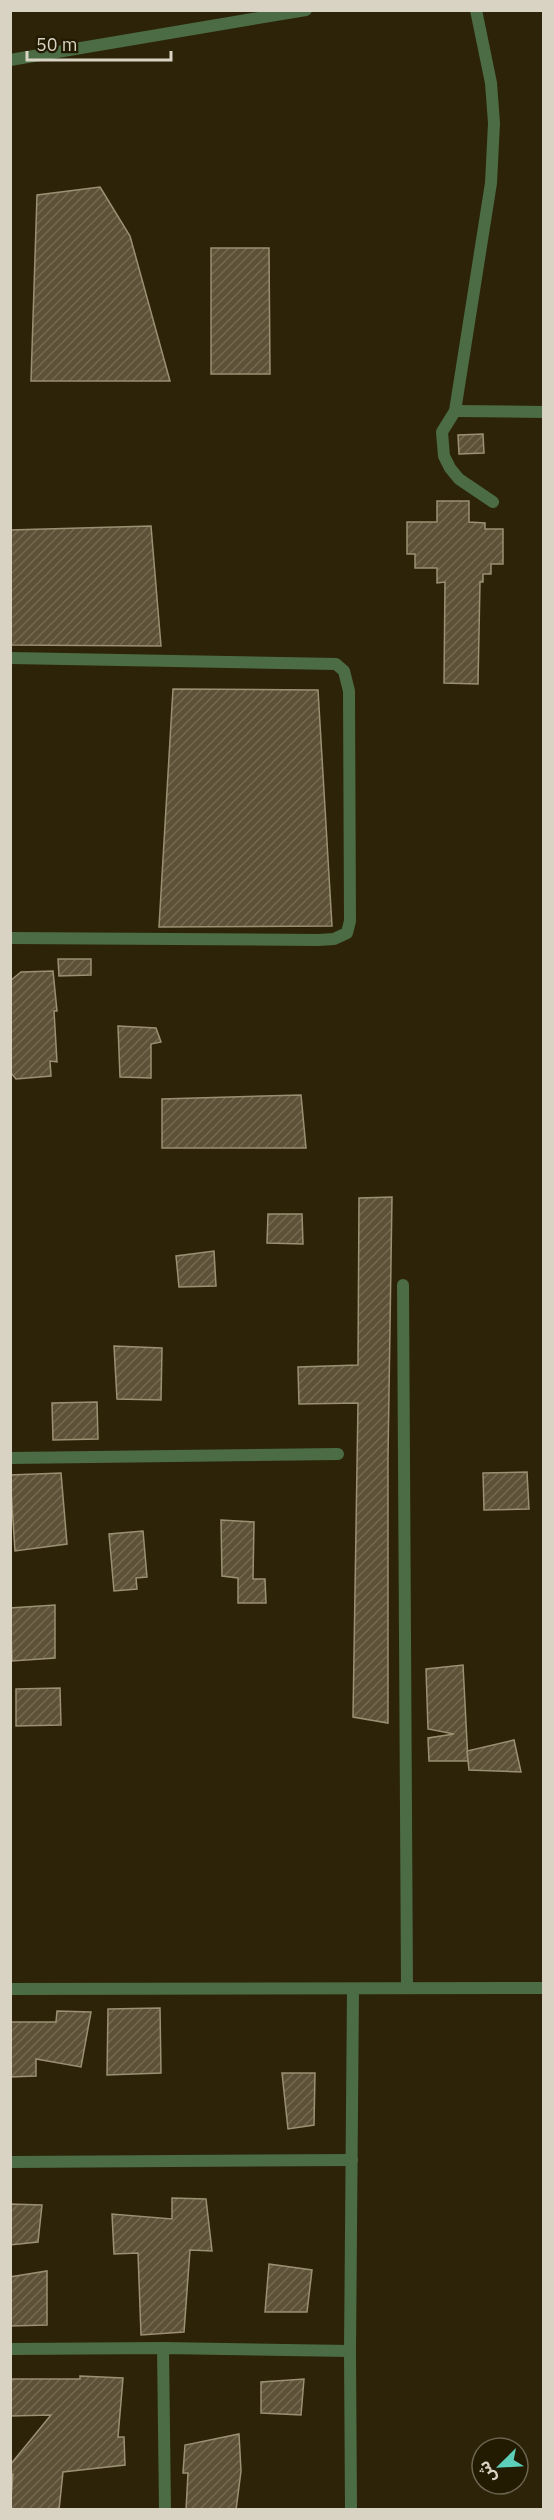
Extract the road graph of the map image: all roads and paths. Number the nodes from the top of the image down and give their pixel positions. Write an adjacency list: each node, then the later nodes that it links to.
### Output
1 (306, 10): 3 (street)
2 (476, 10): 5 (street)
3 (260, 14): 4 (street)
4 (10, 60)
5 (455, 411): 6 (street); 7 (street)
6 (543, 412)
7 (494, 502)
8 (10, 658): 9 (street)
9 (10, 938)
10 (403, 1285): 16 (street)
11 (338, 1454): 12 (street)
12 (10, 1458)
13 (543, 1988): 16 (street)
14 (10, 1989): 15 (street)
15 (353, 1989): 16 (street); 17 (street)
16 (407, 1989)
17 (352, 2160): 18 (street); 21 (street)
18 (10, 2162)
19 (163, 2348): 20 (street); 21 (street); 22 (street)
20 (10, 2349)
21 (350, 2351): 23 (street)
22 (165, 2510)
23 (351, 2510)

